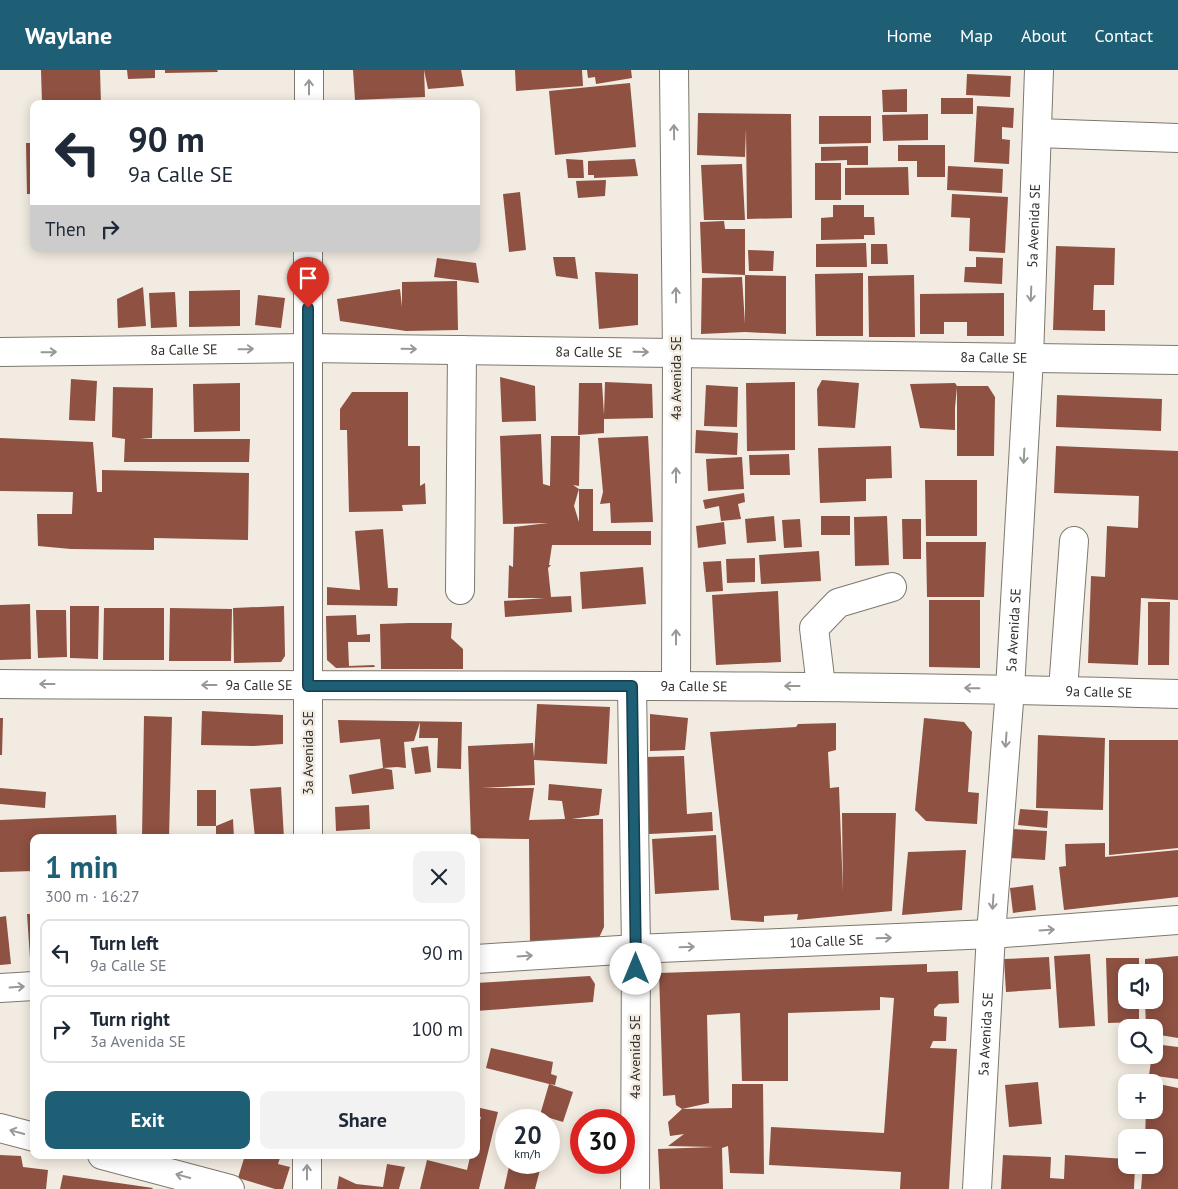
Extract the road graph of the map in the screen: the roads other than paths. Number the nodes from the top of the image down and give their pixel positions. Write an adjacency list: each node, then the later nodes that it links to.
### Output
1 (309, 70): 4 (street, one-way to 1)
2 (674, 70): 11 (street, 4a Avenida SE, one-way to 2)
3 (1039, 70): 5 (street, 5a Avenida SE)
4 (309, 100)
5 (1036, 133): 6 (street); 12 (street, 5a Avenida SE, one-way to 12)
6 (1178, 138)
7 (308, 252): 8 (street, 3a Avenida SE)
8 (308, 348): 9 (street, 8a Calle SE, one-way to 9); 10 (street, 8a Calle SE, one-way to 8); 18 (street, 3a Avenida SE)
9 (462, 350): 11 (street, 8a Calle SE, one-way to 11); 16 (street)
10 (0, 352)
11 (676, 353): 12 (street, 8a Calle SE); 20 (street, 4a Avenida SE, one-way to 11)
12 (1030, 358): 13 (street, 8a Calle SE); 22 (street, 5a Avenida SE, one-way to 22)
13 (1178, 360)
14 (1074, 541): 23 (street)
15 (892, 586): 21 (street)
16 (460, 590)
17 (0, 684): 18 (street, 9a Calle SE, one-way to 17)
18 (308, 686): 19 (street, 9a Calle SE); 25 (street, 3a Avenida SE)
19 (632, 686): 20 (street, 9a Calle SE); 28 (street, 4a Avenida SE)
20 (676, 686): 21 (street, 9a Calle SE, one-way to 20)
21 (821, 686): 22 (street, 9a Calle SE, one-way to 21)
22 (1010, 689): 23 (street, 9a Calle SE); 27 (street, 5a Avenida SE, one-way to 27)
23 (1063, 690): 24 (street, 9a Calle SE)
24 (1178, 694)
25 (308, 834)
26 (1178, 920): 27 (street, 10a Calle SE, one-way to 26)
27 (991, 934): 28 (street, 10a Calle SE, one-way to 27); 39 (street, 5a Avenida SE)
28 (636, 949): 29 (street, 10a Calle SE, one-way to 28); 38 (street, 4a Avenida SE)
29 (480, 959)
30 (30, 986): 31 (street, one-way to 30)
31 (0, 988)
32 (0, 1128): 33 (street, one-way to 32)
33 (30, 1136)
34 (117, 1159): 36 (street, one-way to 34)
35 (307, 1159): 37 (street, one-way to 35)
36 (230, 1189)
37 (307, 1189)
38 (634, 1189)
39 (977, 1189)

